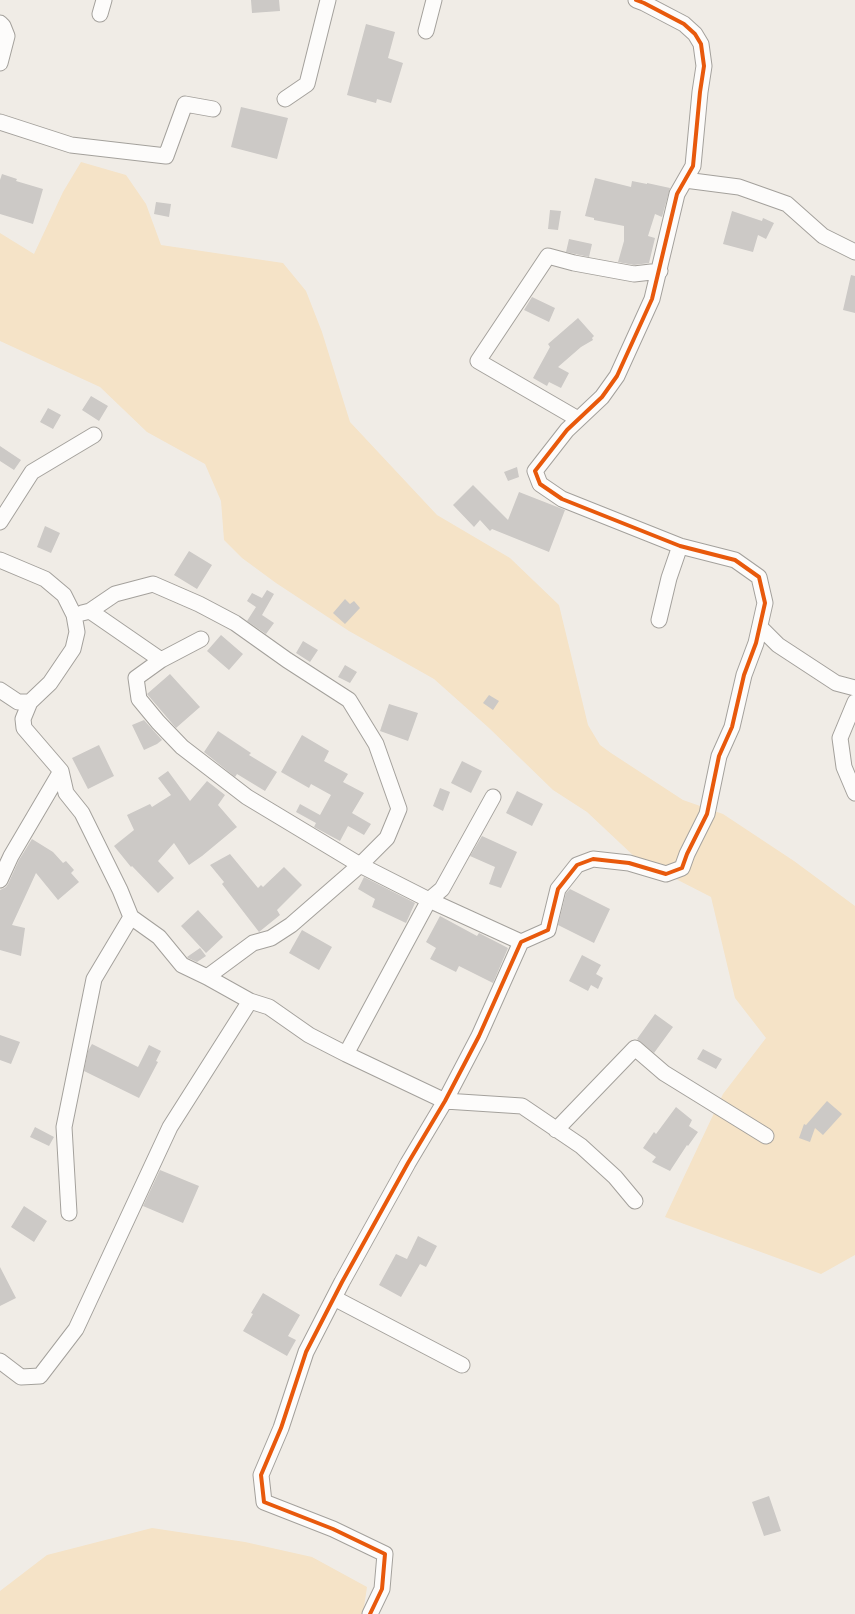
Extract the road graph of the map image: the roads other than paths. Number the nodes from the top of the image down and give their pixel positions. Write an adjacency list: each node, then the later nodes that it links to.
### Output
1 (328, 0): 7 (street)
2 (434, 0): 5 (street)
3 (636, 0): 10 (street)
4 (0, 23): 6 (street)
5 (426, 31)
6 (0, 63)
7 (285, 99)
8 (213, 109): 9 (street)
9 (0, 122)
10 (685, 180): 11 (street); 12 (street)
11 (855, 252)
12 (660, 271): 13 (street); 13 (street)
13 (578, 419): 16 (street)
14 (94, 435): 15 (street)
15 (0, 522)
16 (680, 546): 20 (street); 21 (street)
17 (0, 560): 19 (street)
18 (90, 611): 19 (street); 25 (street); 33 (street)
19 (74, 615): 28 (street)
20 (660, 620)
21 (760, 628): 23 (street); 24 (street)
22 (201, 639): 25 (street)
23 (778, 645): 24 (street); 26 (street)
24 (752, 657): 37 (street)
25 (161, 660): 33 (street)
26 (855, 688)
27 (0, 690): 28 (street)
28 (30, 702): 30 (street)
29 (855, 702): 31 (street)
30 (61, 770): 34 (street); 36 (street)
31 (855, 793)
32 (494, 798): 35 (street)
33 (360, 865): 35 (street); 38 (street)
34 (0, 880)
35 (429, 900): 37 (street); 40 (street)
36 (131, 917): 38 (street); 45 (street)
37 (521, 942): 41 (street)
38 (207, 977): 39 (street)
39 (250, 1001): 40 (street); 47 (street)
40 (346, 1054): 41 (street)
41 (445, 1101): 42 (street); 46 (street)
42 (556, 1130): 43 (street); 44 (street)
43 (766, 1136)
44 (635, 1201)
45 (69, 1213)
46 (334, 1298): 48 (street); 49 (street)
47 (0, 1361)
48 (462, 1365)
49 (370, 1614)

